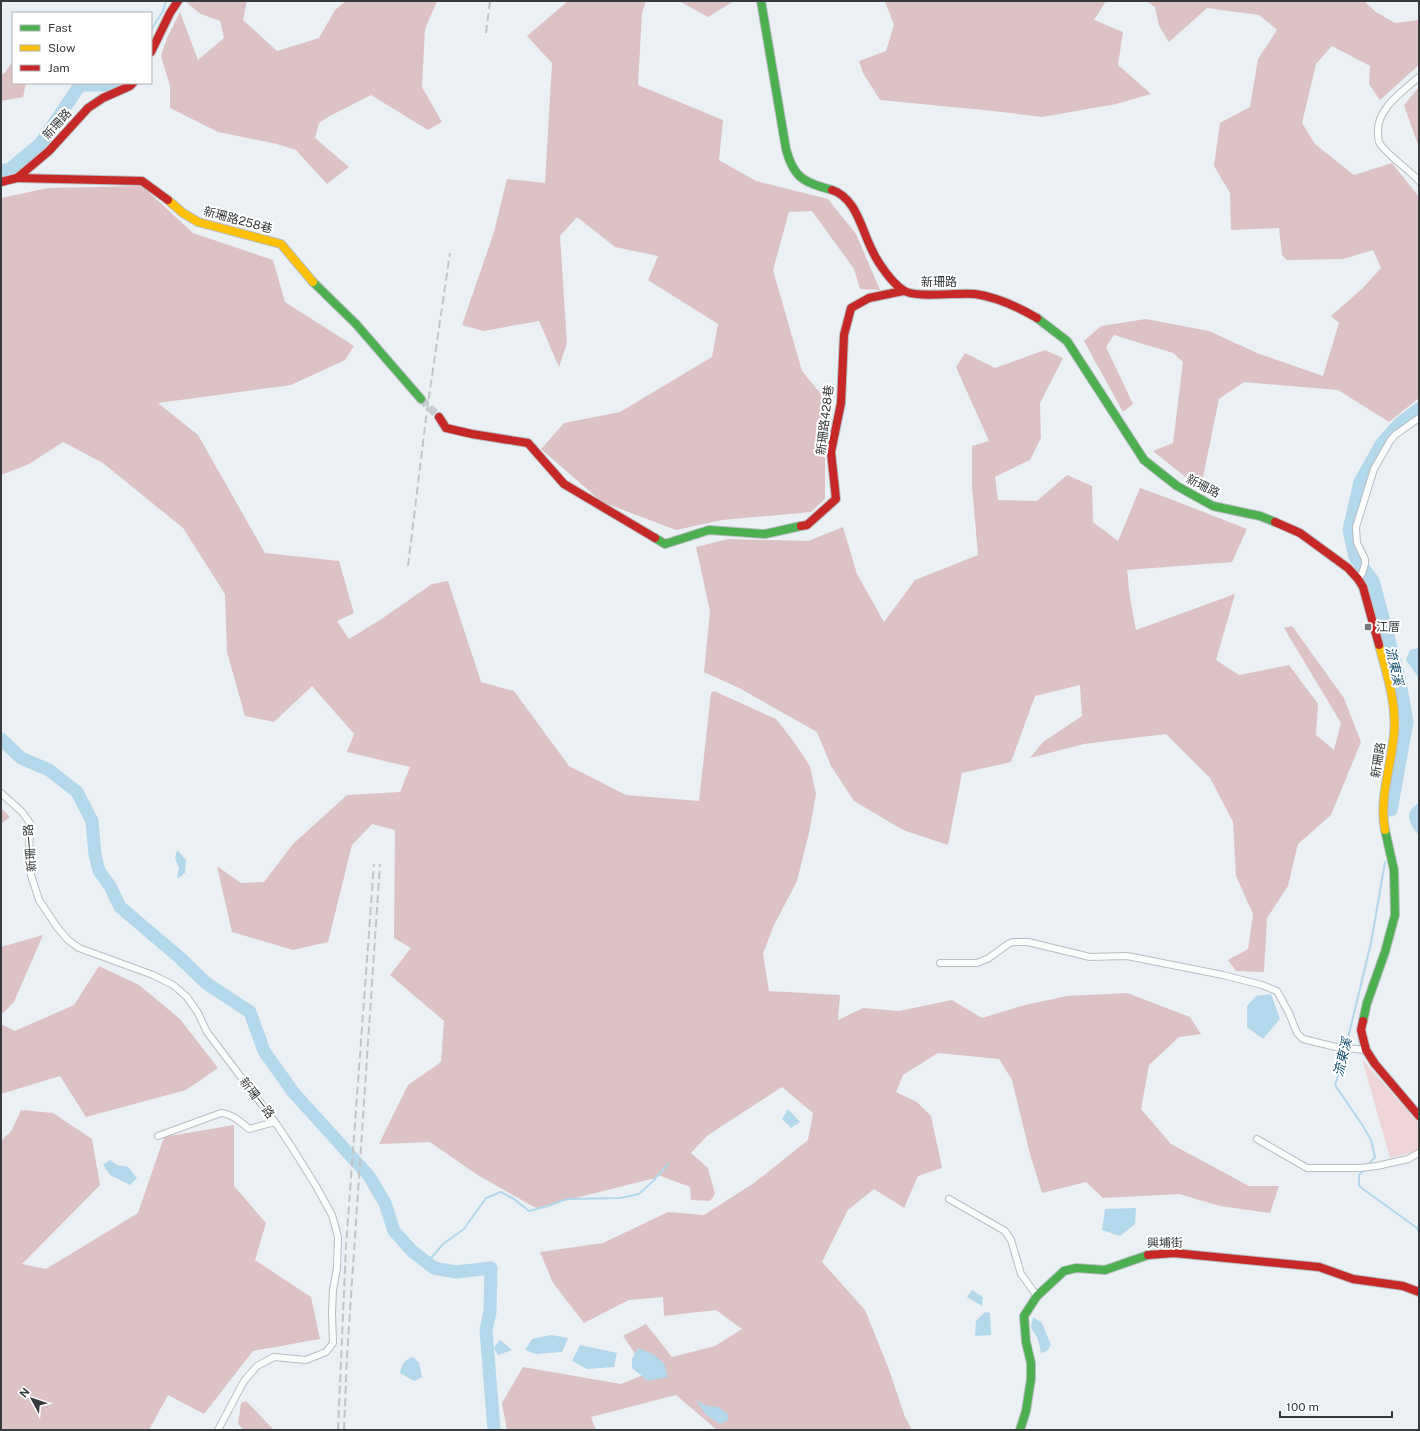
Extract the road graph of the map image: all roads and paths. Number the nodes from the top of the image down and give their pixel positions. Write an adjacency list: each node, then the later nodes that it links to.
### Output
1 (178, 1): 3 (street)
2 (761, 1): 9 (street)
3 (152, 50)
4 (1419, 77): 7 (street)
5 (132, 84): 6 (street, 新珊路)
6 (17, 178): 8 (street, 新珊路); 10 (street, 新珊路258巷)
7 (1419, 181)
8 (1, 182)
9 (903, 291): 11 (street, 新珊路428巷); 13 (street, 新珊路)
10 (421, 399)
11 (439, 417)
12 (1419, 418): 13 (street)
13 (1360, 576): 16 (street, 新珊路)
14 (1, 793): 18 (street, 新珊一路)
15 (940, 963): 16 (street)
16 (1366, 1050): 17 (street, 新珊路)
17 (1419, 1116)
18 (275, 1122): 19 (street); 25 (street, 新珊一路)
19 (158, 1136)
20 (1257, 1139): 21 (street)
21 (1419, 1153)
22 (949, 1199): 24 (street)
23 (1419, 1292): 24 (street, 興埔街)
24 (1038, 1296): 26 (street, 興埔街)
25 (218, 1430)
26 (1020, 1430)

